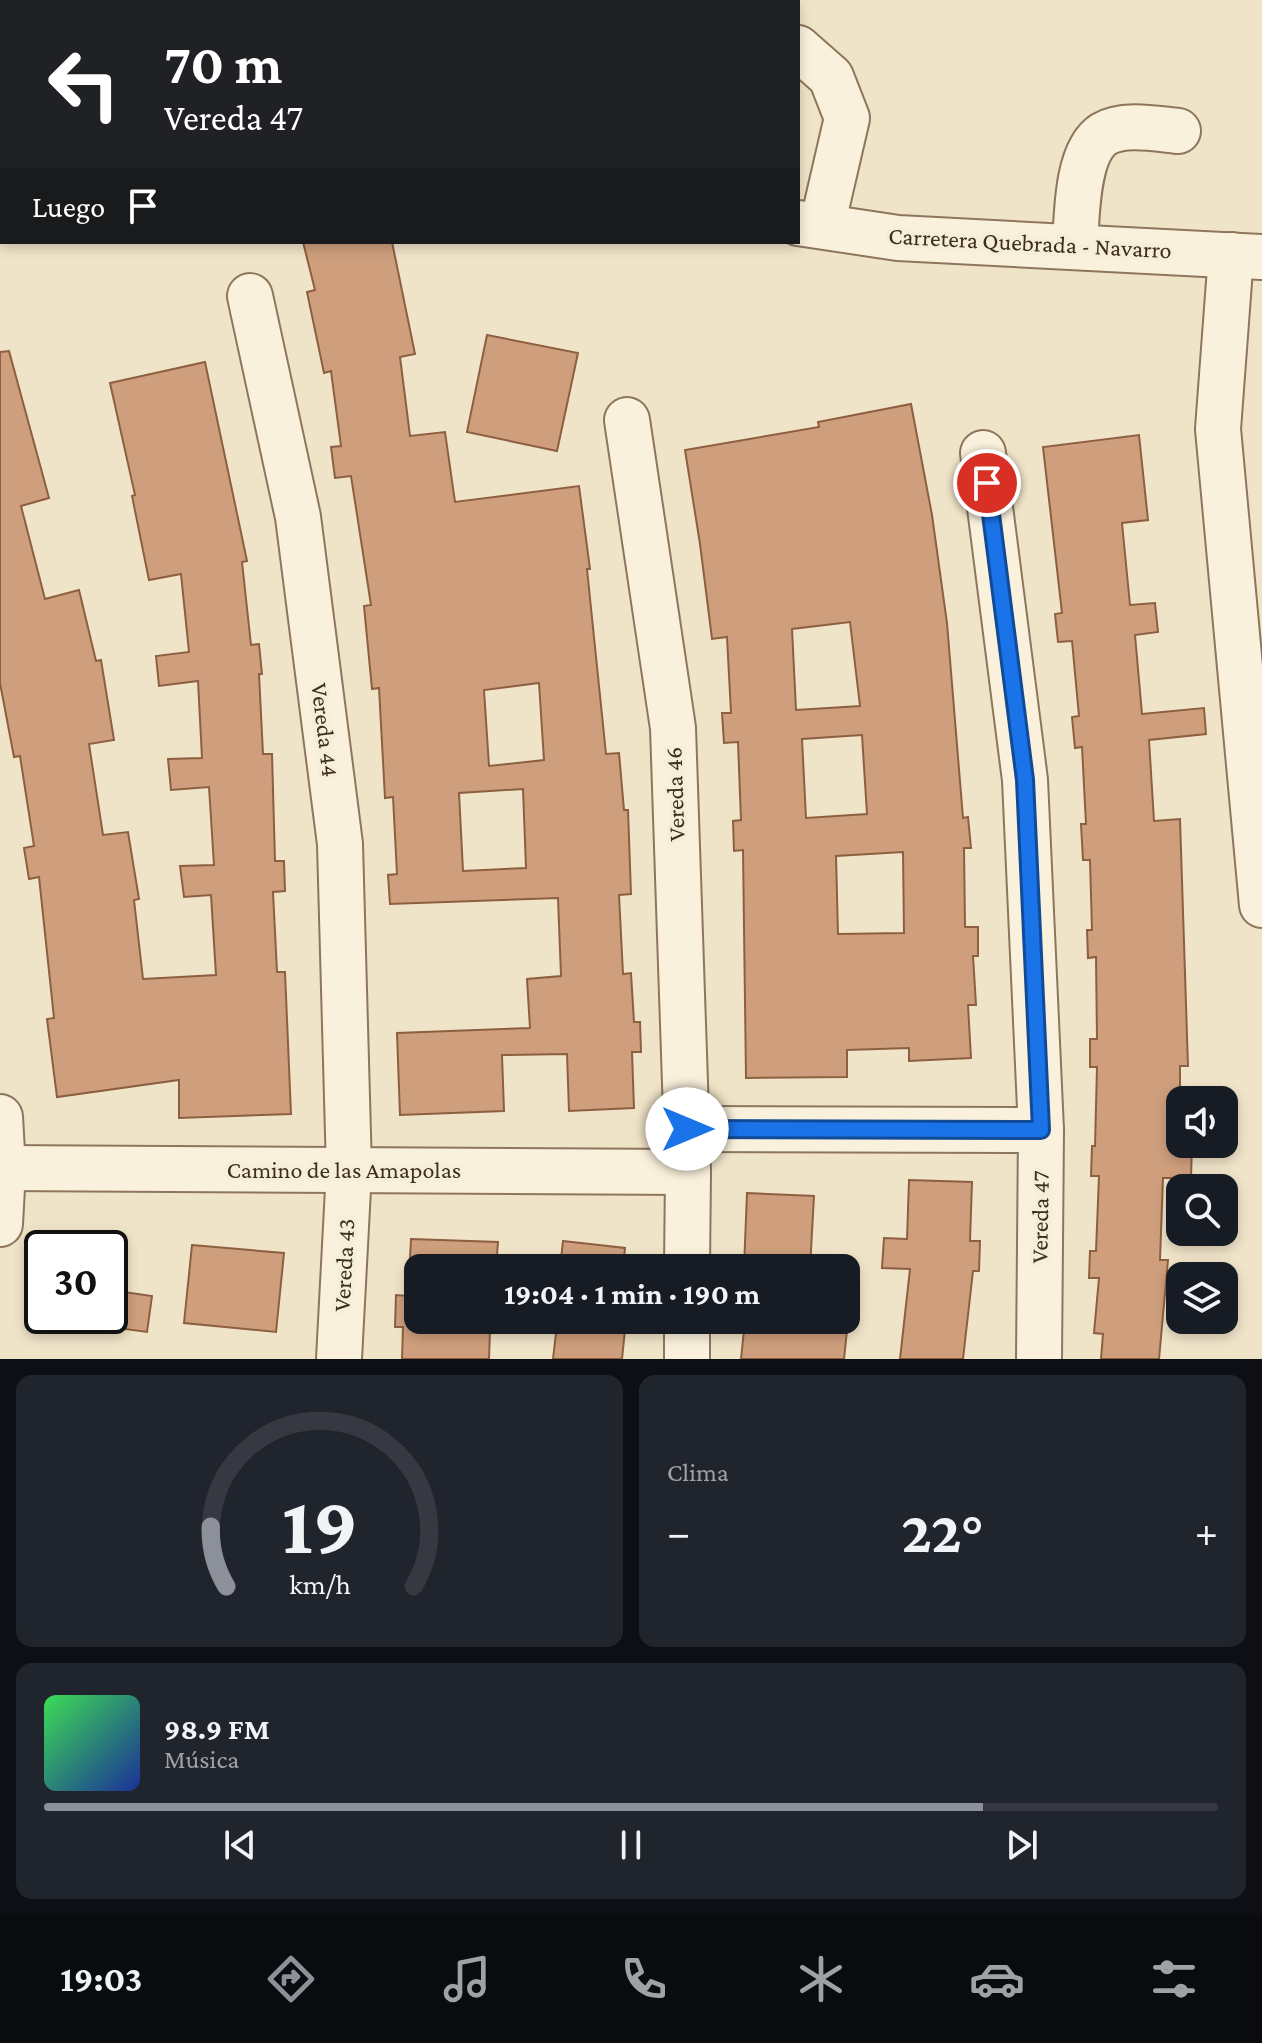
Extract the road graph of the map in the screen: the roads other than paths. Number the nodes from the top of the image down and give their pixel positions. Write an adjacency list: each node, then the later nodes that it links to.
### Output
1 (800, 50): 3 (street)
2 (1178, 131): 4 (street)
3 (810, 224): 4 (street, Carretera Quebrada - Navarro)
4 (1075, 246): 5 (street, Carretera Quebrada - Navarro)
5 (1246, 256): 9 (street)
6 (250, 296): 14 (street, Vereda 44)
7 (627, 420): 11 (street, Vereda 46)
8 (983, 453): 12 (street, Vereda 47)
9 (1262, 905)
10 (0, 1117): 13 (street)
11 (687, 1129): 12 (street); 15 (street, Vereda 46)
12 (1041, 1130): 21 (street, Vereda 47)
13 (2, 1168): 14 (street, Camino de las Amapolas); 16 (street)
14 (349, 1170): 15 (street, Camino de las Amapolas); 19 (street, Vereda 43)
15 (688, 1172): 17 (street, Vereda 46)
16 (0, 1224)
17 (687, 1254)
18 (687, 1334): 20 (street)
19 (339, 1359)
20 (687, 1359)
21 (1039, 1359)

